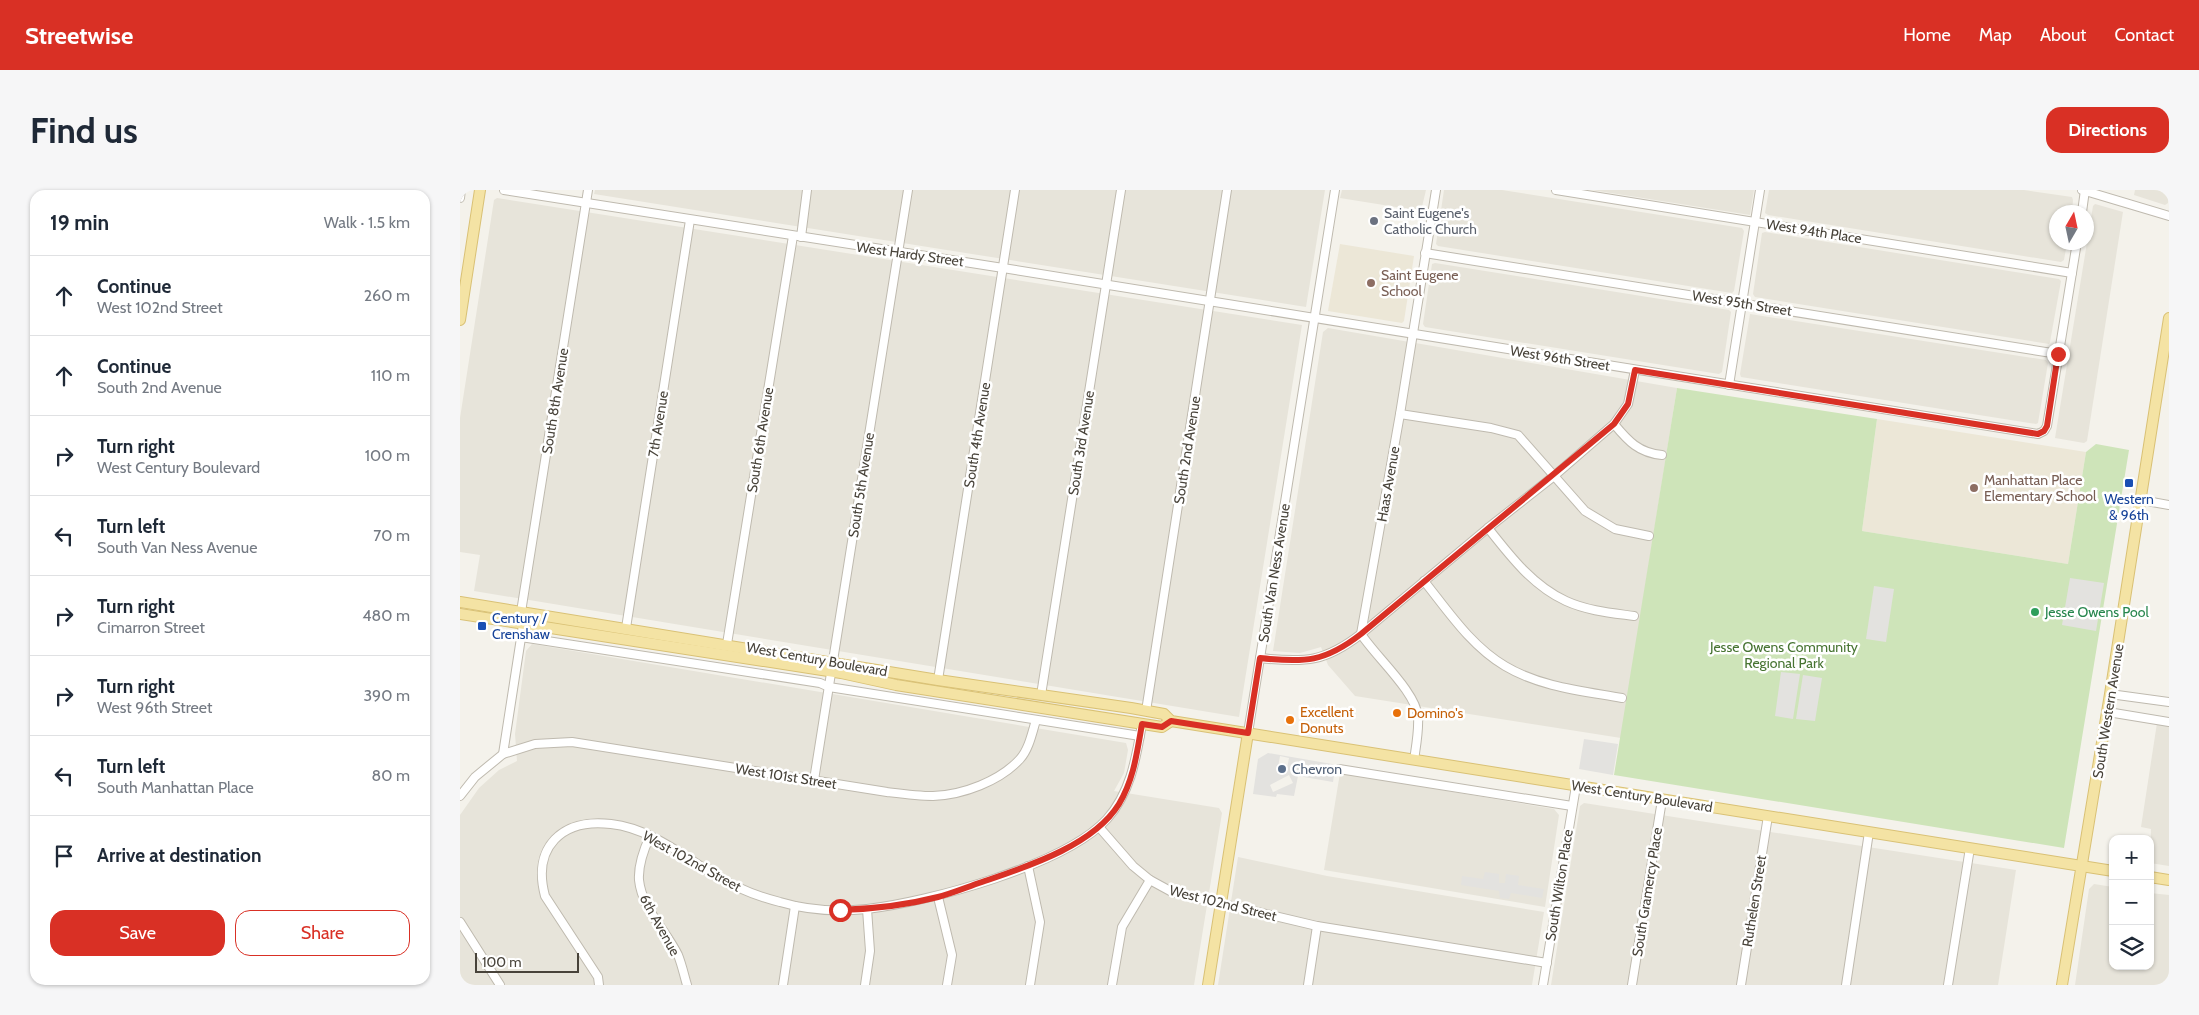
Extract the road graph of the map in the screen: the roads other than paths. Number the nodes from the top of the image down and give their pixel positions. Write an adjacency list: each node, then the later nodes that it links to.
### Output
1 (461, 190): 15 (street)
2 (480, 190): 32 (main road)
3 (504, 190): 16 (street, West Hardy Street)
4 (588, 190): 16 (street, South 8th Avenue)
5 (807, 190): 21 (street, South 6th Avenue)
6 (908, 190): 23 (street, South 5th Avenue)
7 (1015, 190): 25 (street, South 4th Avenue)
8 (1122, 190): 27 (street, South 3rd Avenue)
9 (1227, 190): 28 (street, South 2nd Avenue)
10 (1335, 190): 30 (street, South Van Ness Avenue)
11 (1436, 190): 24 (street, Haas Avenue)
12 (1556, 190): 20 (street, West 94th Place)
13 (1760, 190): 20 (street)
14 (2084, 190): 17 (street); 18 (street)
15 (460, 198)
16 (586, 203): 19 (street, West Hardy Street); 47 (street, South 8th Avenue)
17 (2083, 205)
18 (2169, 216)
19 (690, 220): 21 (street, West Hardy Street); 51 (street, 7th Avenue)
20 (1755, 221): 26 (street, West 94th Place); 29 (street)
21 (797, 237): 23 (street, West Hardy Street); 54 (street, South 6th Avenue)
22 (2076, 250): 26 (street)
23 (898, 252): 25 (street, West Hardy Street); 56 (street, South 5th Avenue)
24 (1425, 254): 29 (street, West 95th Street); 33 (street, Haas Avenue)
25 (1003, 268): 27 (street, West Hardy Street); 57 (street, South 4th Avenue)
26 (2072, 273): 34 (street)
27 (1106, 285): 28 (street, West Hardy Street); 60 (street, South 3rd Avenue)
28 (1210, 301): 30 (street, West Hardy Street); 63 (street, South 2nd Avenue)
29 (1742, 303): 34 (street, West 95th Street); 36 (street)
30 (1315, 318): 33 (street, West 96th Street); 55 (street, South Van Ness Avenue)
31 (2169, 318): 41 (main road, South Western Avenue)
32 (460, 320)
33 (1413, 334): 35 (street, West 96th Street); 37 (street, Haas Avenue)
34 (2058, 354): 36 (street, West 96th Street)
35 (1635, 370): 36 (street, West 96th Street); 38 (street)
36 (1729, 385)
37 (1400, 414): 40 (street); 52 (street, Haas Avenue)
38 (1614, 424): 39 (street); 40 (street)
39 (1662, 455)
40 (1554, 476): 43 (street); 44 (street)
41 (2141, 500): 42 (street); 59 (main road, South Western Avenue)
42 (2169, 505)
43 (1488, 528): 45 (street); 49 (street)
44 (1648, 536)
45 (1424, 581): 52 (street); 61 (street)
46 (460, 602): 47 (main road, West Century Boulevard)
47 (521, 612): 51 (main road, West Century Boulevard)
48 (460, 614): 50 (main road, West Century Boulevard)
49 (1634, 616)
50 (523, 624): 53 (street); 56 (main road, West Century Boulevard)
51 (626, 628): 54 (main road, West Century Boulevard)
52 (1361, 634): 55 (street); 72 (street)
53 (521, 636): 58 (street, West Century Boulevard); 71 (street)
54 (727, 644): 56 (main road, West Century Boulevard)
55 (1260, 658): 69 (street, South Van Ness Avenue)
56 (832, 667): 57 (main road, West Century Boulevard); 58 (street, South 5th Avenue); 68 (main road, West Century Boulevard)
57 (938, 680): 60 (main road, West Century Boulevard)
58 (829, 687): 65 (street, West Century Boulevard); 74 (street, South 5th Avenue)
59 (2110, 694): 62 (street); 64 (main road, South Western Avenue)
60 (1041, 695): 63 (main road, West Century Boulevard)
61 (1622, 698)
62 (2169, 702)
63 (1146, 711): 66 (main road, West Century Boulevard)
64 (2108, 712): 67 (street); 85 (main road, South Western Avenue)
65 (1036, 720): 70 (street, West Century Boulevard); 74 (street, West 101st Street)
66 (1171, 721): 68 (main road, West Century Boulevard); 69 (main road, West Century Boulevard)
67 (2169, 722)
68 (1142, 724): 70 (street)
69 (1248, 733): 72 (main road, West Century Boulevard); 91 (main road, South Van Ness Avenue)
70 (1140, 736): 80 (street)
71 (503, 754): 74 (street, West 101st Street); 76 (street)
72 (1414, 760): 75 (main road, West Century Boulevard)
73 (1339, 769): 78 (street, West Century Boulevard)
74 (814, 780)
75 (1576, 786): 77 (main road, West Century Boulevard); 78 (street, South Wilton Place)
76 (460, 796)
77 (1662, 800): 79 (main road, West Century Boulevard); 108 (street, South Gramercy Place)
78 (1572, 806): 96 (street, South Wilton Place)
79 (1768, 816): 81 (main road, West Century Boulevard); 109 (street, Ruthelen Street)
80 (1098, 827): 84 (street, West 102nd Street); 88 (street, West 102nd Street)
81 (1869, 832): 83 (main road, West Century Boulevard); 110 (street)
82 (650, 836): 92 (street, West 102nd Street); 98 (street, West 102nd Street); 99 (street, 6th Avenue)
83 (1970, 848): 85 (main road, West Century Boulevard); 111 (street)
84 (1028, 866): 90 (street, West 102nd Street); 103 (street)
85 (2082, 866): 86 (main road, West Century Boulevard); 112 (main road, South Western Avenue)
86 (2109, 870)
87 (2154, 878): 89 (main road)
88 (1150, 880): 91 (street, West 102nd Street); 104 (street)
89 (2169, 880)
90 (938, 897): 93 (street, West 102nd Street); 102 (street)
91 (1221, 904): 95 (street, West 102nd Street); 105 (main road, South Van Ness Avenue)
92 (795, 906): 93 (street, West 102nd Street); 100 (street)
93 (867, 909): 101 (street)
94 (460, 922): 97 (street)
95 (1317, 926): 96 (street, West 102nd Street); 106 (street)
96 (1547, 963): 107 (street, South Wilton Place)
97 (500, 985)
98 (599, 985)
99 (687, 985)
100 (782, 985)
101 (865, 985)
102 (947, 985)
103 (1030, 985)
104 (1112, 985)
105 (1208, 985)
106 (1308, 985)
107 (1543, 985)
108 (1632, 985)
109 (1741, 985)
110 (1846, 985)
111 (1948, 985)
112 (2062, 985)

